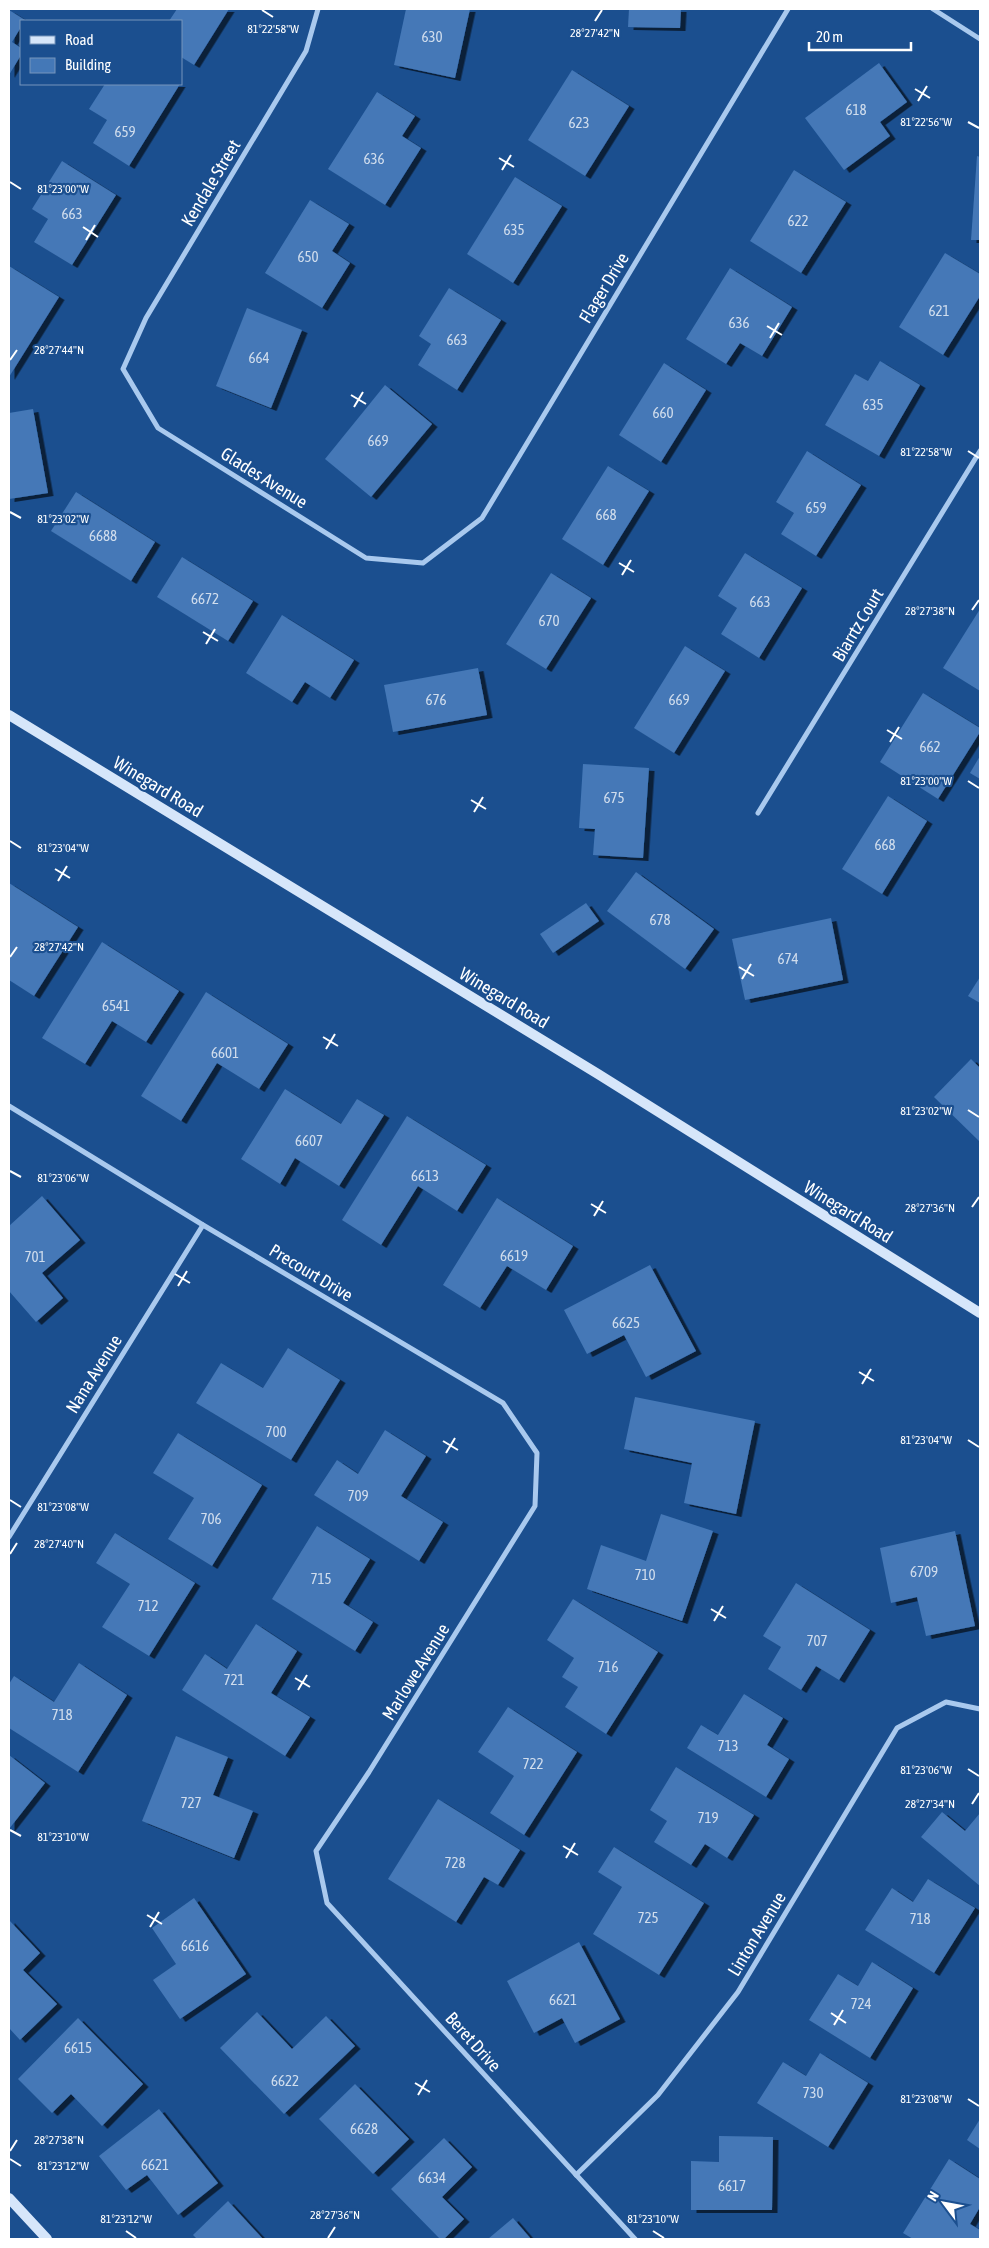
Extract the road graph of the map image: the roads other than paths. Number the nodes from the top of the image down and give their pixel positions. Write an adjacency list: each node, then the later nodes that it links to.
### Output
1 (318, 9): 5 (street, Kendale Street)
2 (788, 9): 7 (street, Flager Drive)
3 (933, 9): 4 (street)
4 (980, 38)
5 (123, 369): 7 (street, Glades Avenue)
6 (980, 451): 9 (street, Biarrtz Court)
7 (423, 563)
8 (9, 714): 12 (street, Winegard Road)
9 (758, 813)
10 (9, 1106): 11 (street, Precourt Drive)
11 (203, 1225): 13 (street, Precourt Drive); 14 (street, Nana Avenue)
12 (980, 1313)
13 (535, 1506): 16 (street, Marlowe Avenue)
14 (9, 1538)
15 (980, 1709): 17 (street, Linton Avenue)
16 (316, 1851): 17 (street, Beret Drive)
17 (576, 2175): 20 (street, Beret Drive)
18 (9, 2198): 19 (street)
19 (47, 2239)
20 (635, 2239)

